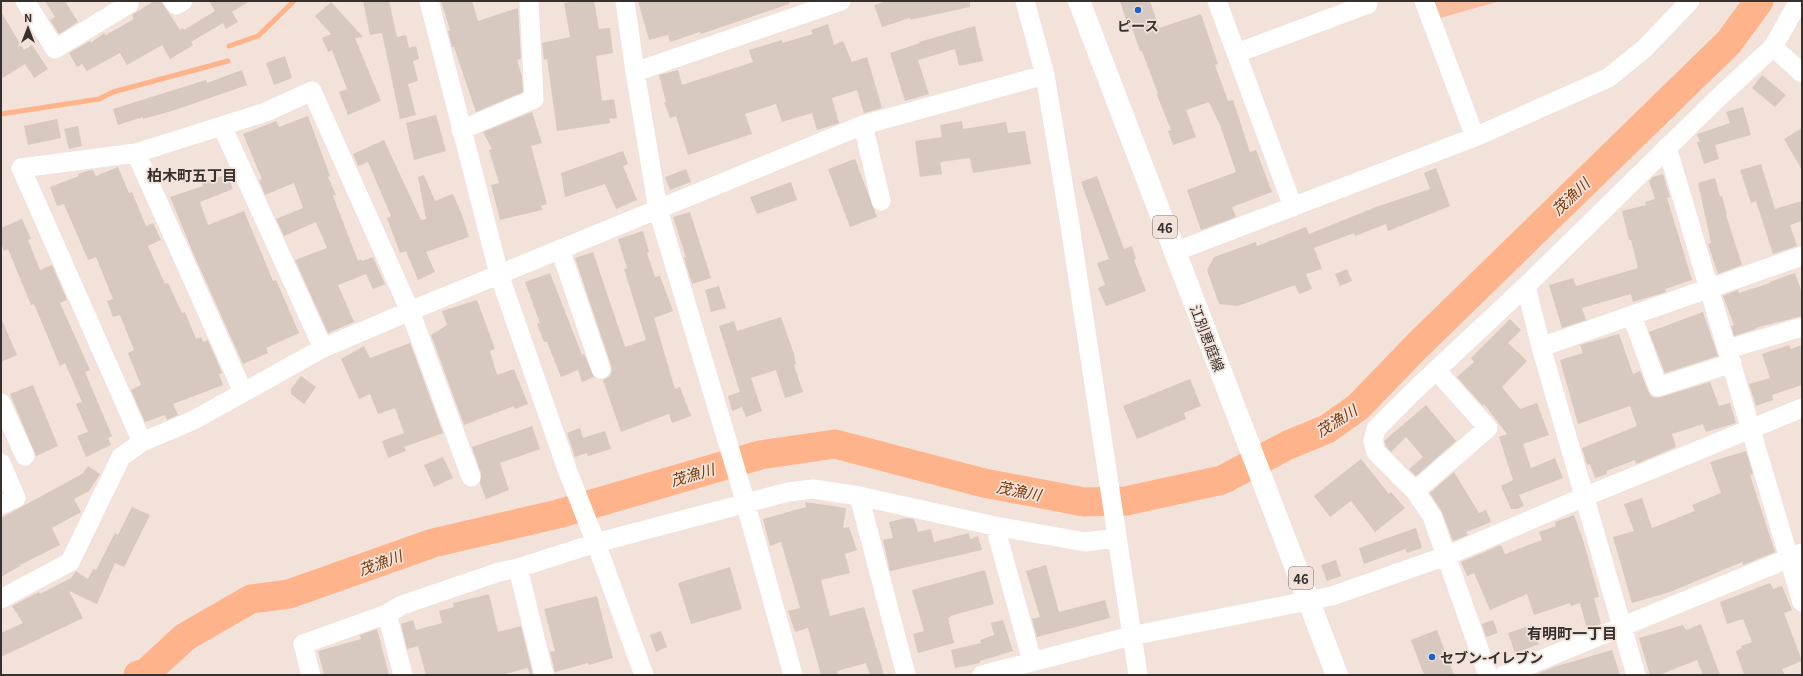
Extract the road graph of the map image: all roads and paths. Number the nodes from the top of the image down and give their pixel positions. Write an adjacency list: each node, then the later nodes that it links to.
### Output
1 (25, 1): 14 (street)
2 (173, 1): 3 (street)
3 (183, 1)
4 (429, 1): 23 (street)
5 (529, 1): 23 (street)
6 (625, 1): 18 (street)
7 (841, 1): 18 (street)
8 (1025, 1): 20 (street)
9 (1079, 1): 31 (main road, 江別恵庭線 / 46)
10 (1217, 1): 17 (street)
11 (1424, 1): 24 (street)
12 (1690, 1): 24 (street)
13 (1799, 1): 16 (street)
14 (130, 2)
15 (1368, 4): 17 (street)
16 (1773, 48): 19 (street); 25 (street)
17 (1236, 53): 28 (street)
18 (635, 72): 29 (street)
19 (1802, 73)
20 (1044, 75): 21 (street); 58 (street)
21 (863, 125): 27 (street); 29 (street)
22 (222, 126): 26 (street); 36 (street); 40 (street)
23 (461, 130): 33 (street)
24 (1475, 137): 28 (street)
25 (1667, 147): 34 (street); 35 (street)
26 (136, 153): 44 (street); 48 (street)
27 (881, 201)
28 (1293, 206): 31 (street)
29 (658, 210): 30 (street); 53 (street)
30 (560, 250): 33 (street); 42 (street)
31 (1174, 252): 64 (main road, 江別恵庭線 / 46)
32 (1802, 256): 35 (street)
33 (499, 274): 36 (street); 59 (street)
34 (1526, 286): 39 (street); 43 (street)
35 (1710, 288): 37 (street); 41 (street)
36 (410, 311): 40 (street); 51 (street)
37 (1632, 316): 39 (street); 41 (street)
38 (1802, 327): 41 (street)
39 (1541, 347): 55 (street)
40 (323, 348): 44 (street)
41 (1730, 356): 47 (street)
42 (601, 369)
43 (1436, 370): 52 (street); 52 (street)
44 (243, 392): 48 (street)
45 (1, 403): 49 (street)
46 (1802, 408): 47 (street)
47 (1751, 430): 55 (street); 60 (street)
48 (142, 442): 63 (street)
49 (25, 456)
50 (1, 463): 56 (street)
51 (471, 477)
52 (1415, 491): 61 (street)
53 (743, 495): 54 (street); 59 (street); 74 (street)
54 (859, 496): 57 (street); 75 (street)
55 (1584, 497): 61 (street); 67 (street)
56 (1, 505)
57 (995, 526): 58 (street); 69 (street)
58 (1115, 531): 68 (street)
59 (596, 543): 62 (street); 73 (street)
60 (1796, 555): 65 (street); 67 (street)
61 (1446, 556): 64 (street); 79 (street)
62 (518, 568): 66 (street); 72 (street)
63 (1, 599)
64 (1309, 601): 68 (street); 78 (main road, 江別恵庭線 / 46)
65 (1802, 602)
66 (387, 614): 70 (street); 71 (street)
67 (1622, 627): 80 (street); 81 (street)
68 (1131, 636): 69 (street); 77 (street)
69 (1032, 661): 76 (street)
70 (311, 675)
71 (403, 675)
72 (544, 675)
73 (644, 675)
74 (793, 675)
75 (906, 675)
76 (982, 675)
77 (1138, 675)
78 (1337, 675)
79 (1488, 675)
80 (1504, 675)
81 (1636, 675)

